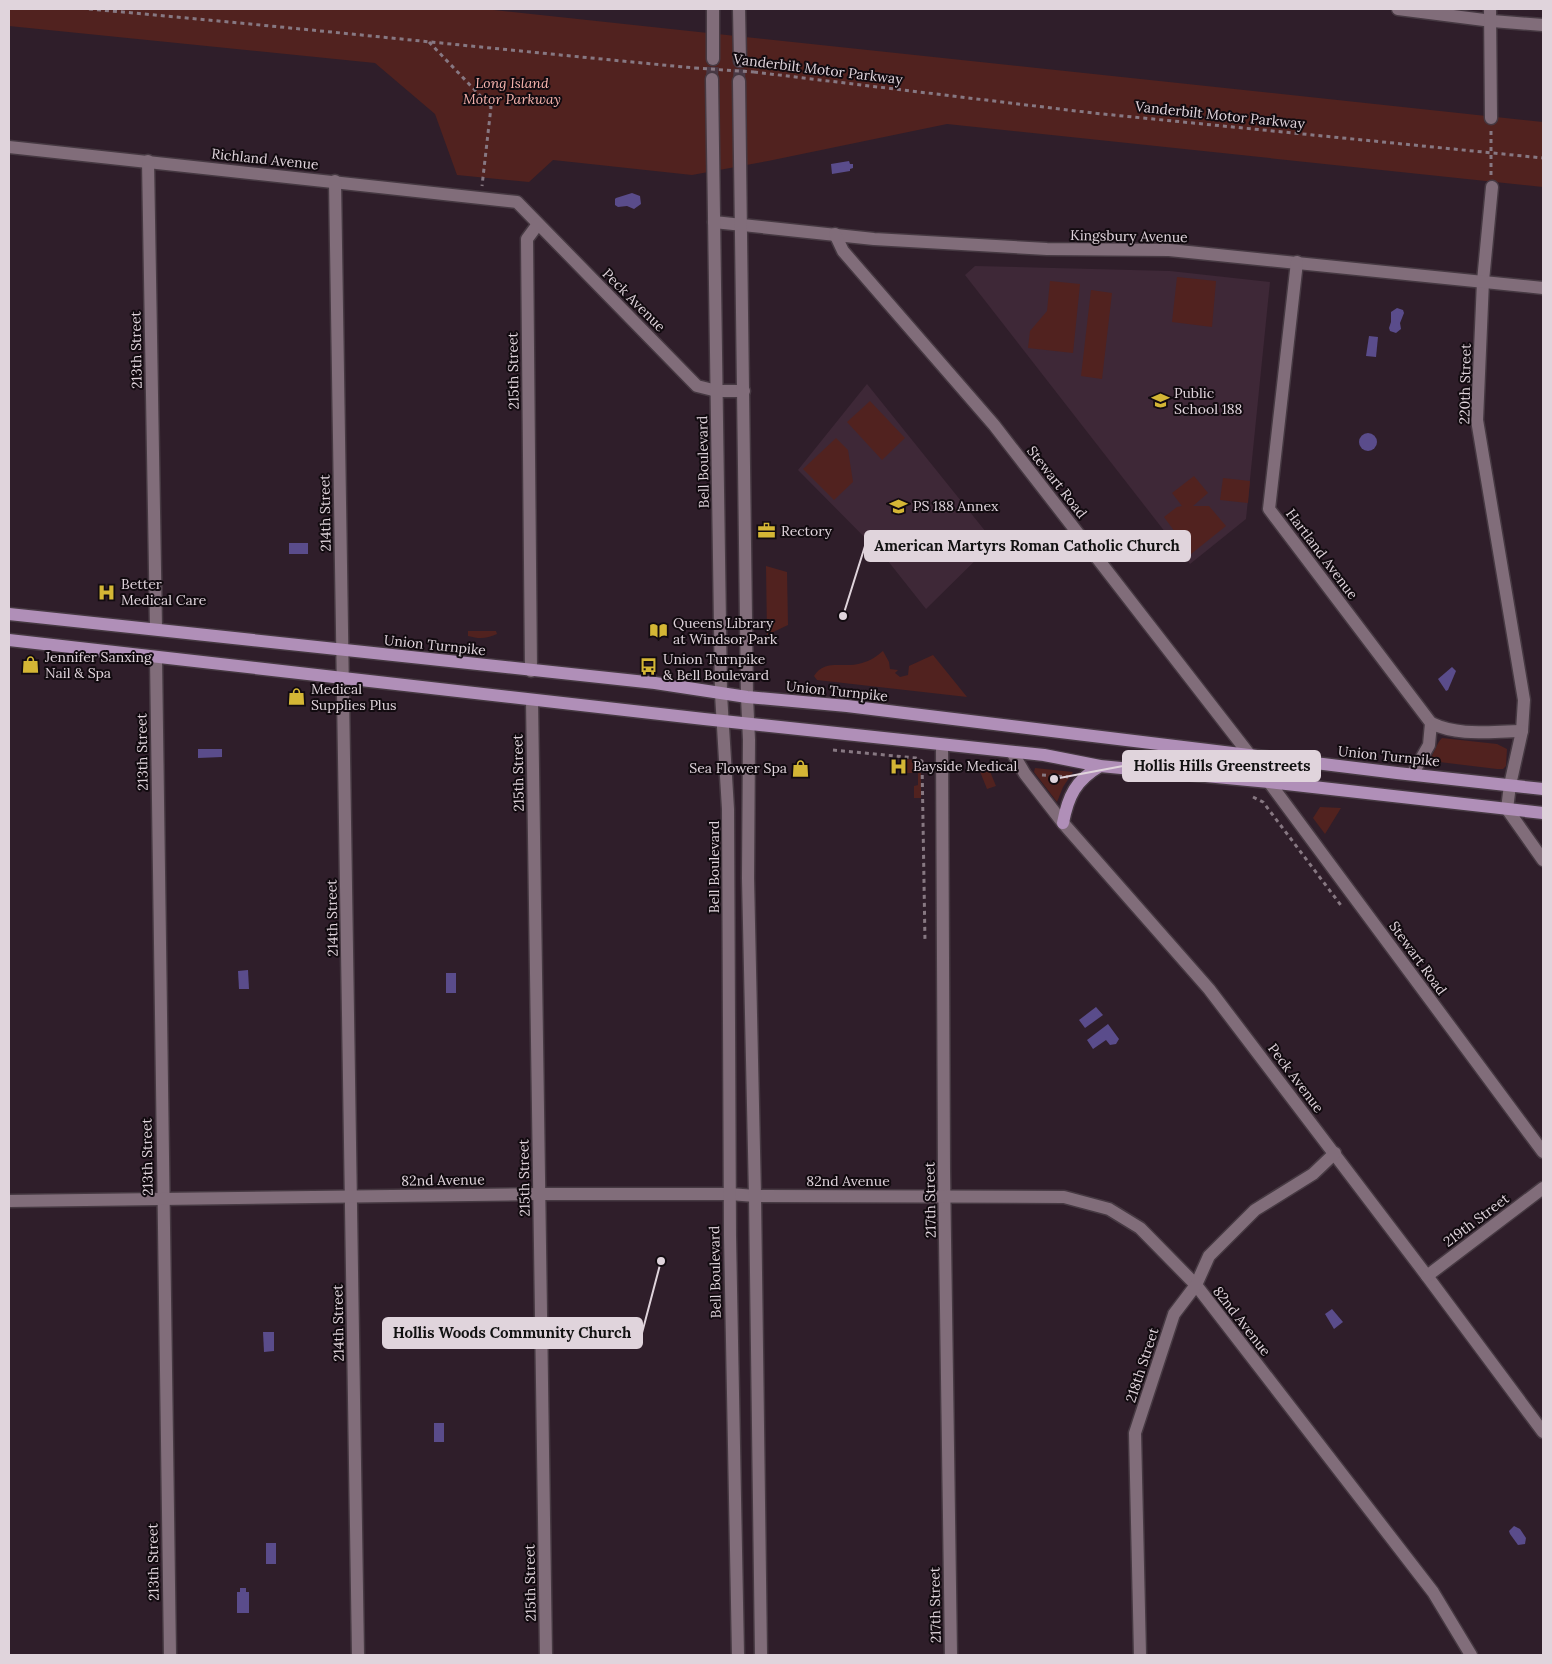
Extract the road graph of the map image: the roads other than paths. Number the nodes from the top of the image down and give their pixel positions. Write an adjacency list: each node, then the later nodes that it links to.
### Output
1 (713, 9): 6 (street)
2 (739, 9): 7 (street)
3 (1398, 9): 4 (street)
4 (1491, 15): 5 (street); 10 (street)
5 (1543, 25)
6 (713, 59)
7 (740, 61)
8 (712, 78): 16 (street, Bell Boulevard)
9 (739, 81): 18 (street)
10 (1490, 118)
11 (9, 147): 12 (street, Richland Avenue)
12 (148, 162): 13 (street, Richland Avenue); 26 (street, 213th Street)
13 (335, 181): 15 (street, Richland Avenue); 28 (street, 214th Street)
14 (1492, 187): 21 (street, 220th Street)
15 (517, 202): 17 (street, Peck Avenue)
16 (714, 222): 18 (street, Kingsbury Avenue); 23 (street, Bell Boulevard)
17 (538, 224): 23 (street, Peck Avenue); 30 (street, 215th Street)
18 (741, 224): 19 (street, Kingsbury Avenue); 24 (street)
19 (835, 234): 20 (street, Kingsbury Avenue); 41 (street, Stewart Road)
20 (1297, 262): 21 (street, Kingsbury Avenue); 36 (street, Hartland Avenue)
21 (1483, 281): 22 (street, Kingsbury Avenue); 38 (street, 220th Street)
22 (1543, 288)
23 (718, 391): 24 (street, Peck Avenue); 32 (street, Bell Boulevard)
24 (744, 391): 33 (street)
25 (9, 614): 26 (main road, Union Turnpike)
26 (156, 628): 28 (main road, Union Turnpike)
27 (9, 640): 29 (main road)
28 (343, 650): 30 (main road, Union Turnpike); 31 (street, 214th Street)
29 (156, 658): 31 (main road); 59 (street, 213th Street)
30 (531, 671): 32 (main road, Union Turnpike)
31 (343, 678): 34 (main road); 57 (street, 214th Street)
32 (722, 694): 33 (main road, Union Turnpike); 35 (street, Bell Boulevard)
33 (747, 697): 37 (street); 41 (main road, Union Turnpike)
34 (532, 700): 35 (main road); 54 (street, 215th Street)
35 (723, 720): 37 (main road); 55 (street, Bell Boulevard)
36 (1431, 723): 38 (street); 43 (street)
37 (749, 724): 39 (main road); 58 (street)
38 (1522, 731): 45 (street, 220th Street)
39 (942, 745): 40 (main road); 56 (street, 217th Street)
40 (1012, 752): 42 (main road); 49 (street, Peck Avenue)
41 (1249, 754): 43 (main road, Union Turnpike)
42 (1100, 766): 44 (main road); 49 (main road)
43 (1413, 773): 45 (main road, Union Turnpike)
44 (1269, 782): 47 (main road); 51 (street, Stewart Road)
45 (1510, 785): 46 (main road, Union Turnpike); 47 (street)
46 (1543, 789)
47 (1506, 809): 48 (main road); 50 (street)
48 (1543, 813)
49 (1063, 823): 52 (street, Peck Avenue)
50 (1543, 860)
51 (1543, 1152)
52 (1335, 1154): 61 (street, Peck Avenue); 62 (street, 218th Street)
53 (1543, 1188): 61 (street, 219th Street)
54 (539, 1194): 55 (street, 82nd Avenue); 57 (street, 82nd Avenue); 66 (street, 215th Street)
55 (730, 1194): 58 (street, 82nd Avenue); 67 (street, Bell Boulevard)
56 (945, 1195): 58 (street, 82nd Avenue); 62 (street, 82nd Avenue); 69 (street, 217th Street)
57 (351, 1196): 59 (street, 82nd Avenue); 65 (street, 214th Street)
58 (755, 1196): 68 (street)
59 (163, 1199): 60 (street, 82nd Avenue); 64 (street, 213th Street)
60 (9, 1202)
61 (1427, 1276): 63 (street, Peck Avenue)
62 (1196, 1285): 70 (street, 218th Street); 71 (street, 82nd Avenue)
63 (1543, 1432)
64 (170, 1655)
65 (358, 1655)
66 (546, 1655)
67 (738, 1655)
68 (761, 1655)
69 (951, 1655)
70 (1140, 1655)
71 (1471, 1655)

